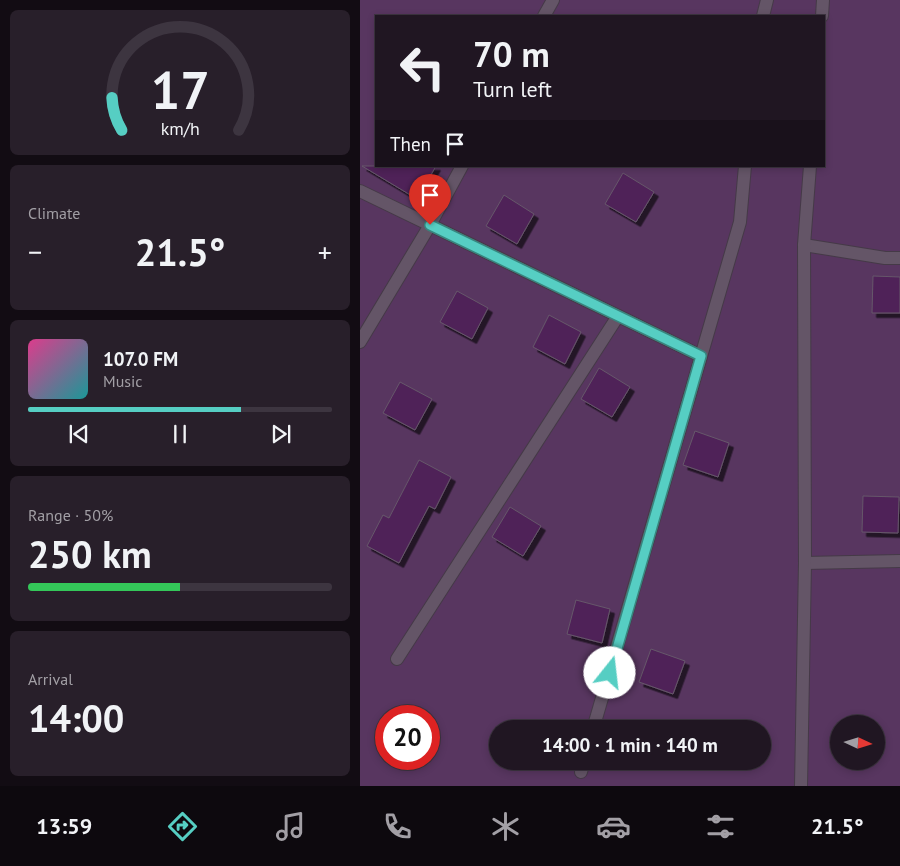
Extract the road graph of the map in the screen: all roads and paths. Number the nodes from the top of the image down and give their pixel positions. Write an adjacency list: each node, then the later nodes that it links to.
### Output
1 (553, 0): 4 (lane)
2 (767, 0): 5 (lane)
3 (823, 0): 6 (lane)
4 (545, 15)
5 (764, 15)
6 (822, 15)
7 (461, 167): 11 (lane)
8 (745, 167): 16 (lane)
9 (810, 167): 12 (lane)
10 (360, 191): 11 (lane)
11 (430, 225): 14 (lane); 15 (lane)
12 (804, 245): 13 (lane); 18 (lane)
13 (900, 258)
14 (618, 316): 16 (lane); 19 (lane)
15 (360, 342)
16 (701, 356): 20 (lane)
17 (900, 561): 18 (lane)
18 (805, 563): 21 (lane)
19 (397, 659)
20 (597, 720)
21 (801, 786)

